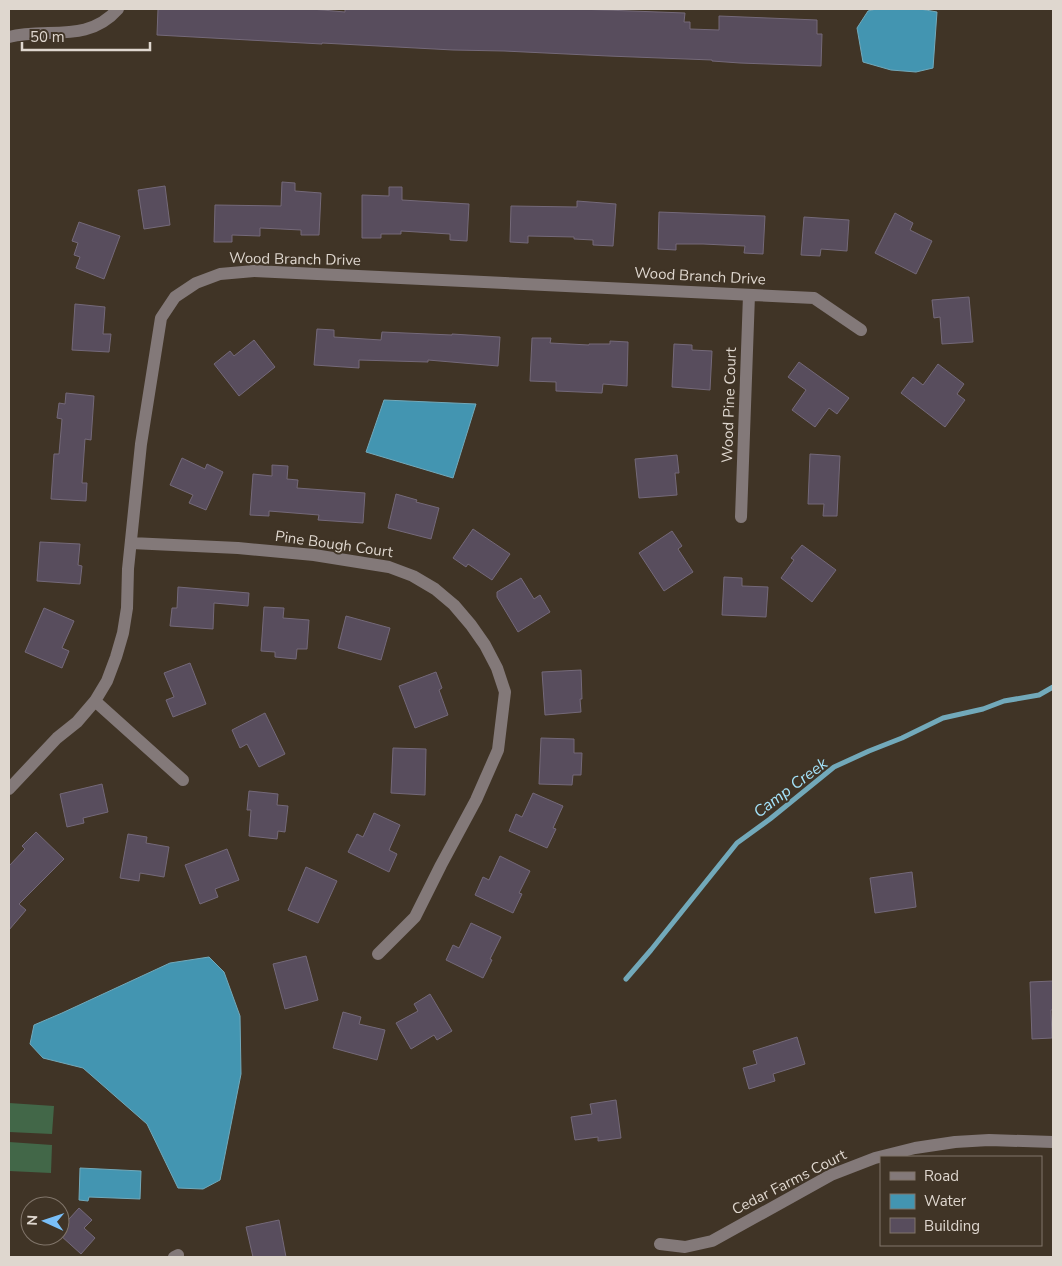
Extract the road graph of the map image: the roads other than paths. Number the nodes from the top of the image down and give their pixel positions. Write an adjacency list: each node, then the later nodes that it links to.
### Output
1 (118, 9): 2 (street)
2 (9, 37)
3 (749, 294): 4 (street, Wood Branch Drive); 5 (street, Wood Pine Court); 6 (street, Wood Branch Drive)
4 (861, 330)
5 (741, 517)
6 (131, 543): 7 (street, Wood Branch Drive); 10 (street, Pine Bough Court)
7 (95, 701): 8 (street); 9 (street, Wood Branch Drive)
8 (183, 780)
9 (9, 789)
10 (378, 954)
11 (1053, 1142): 12 (street, Cedar Farms Court)
12 (883, 1156)
13 (880, 1157): 14 (street, Cedar Farms Court)
14 (660, 1244)

